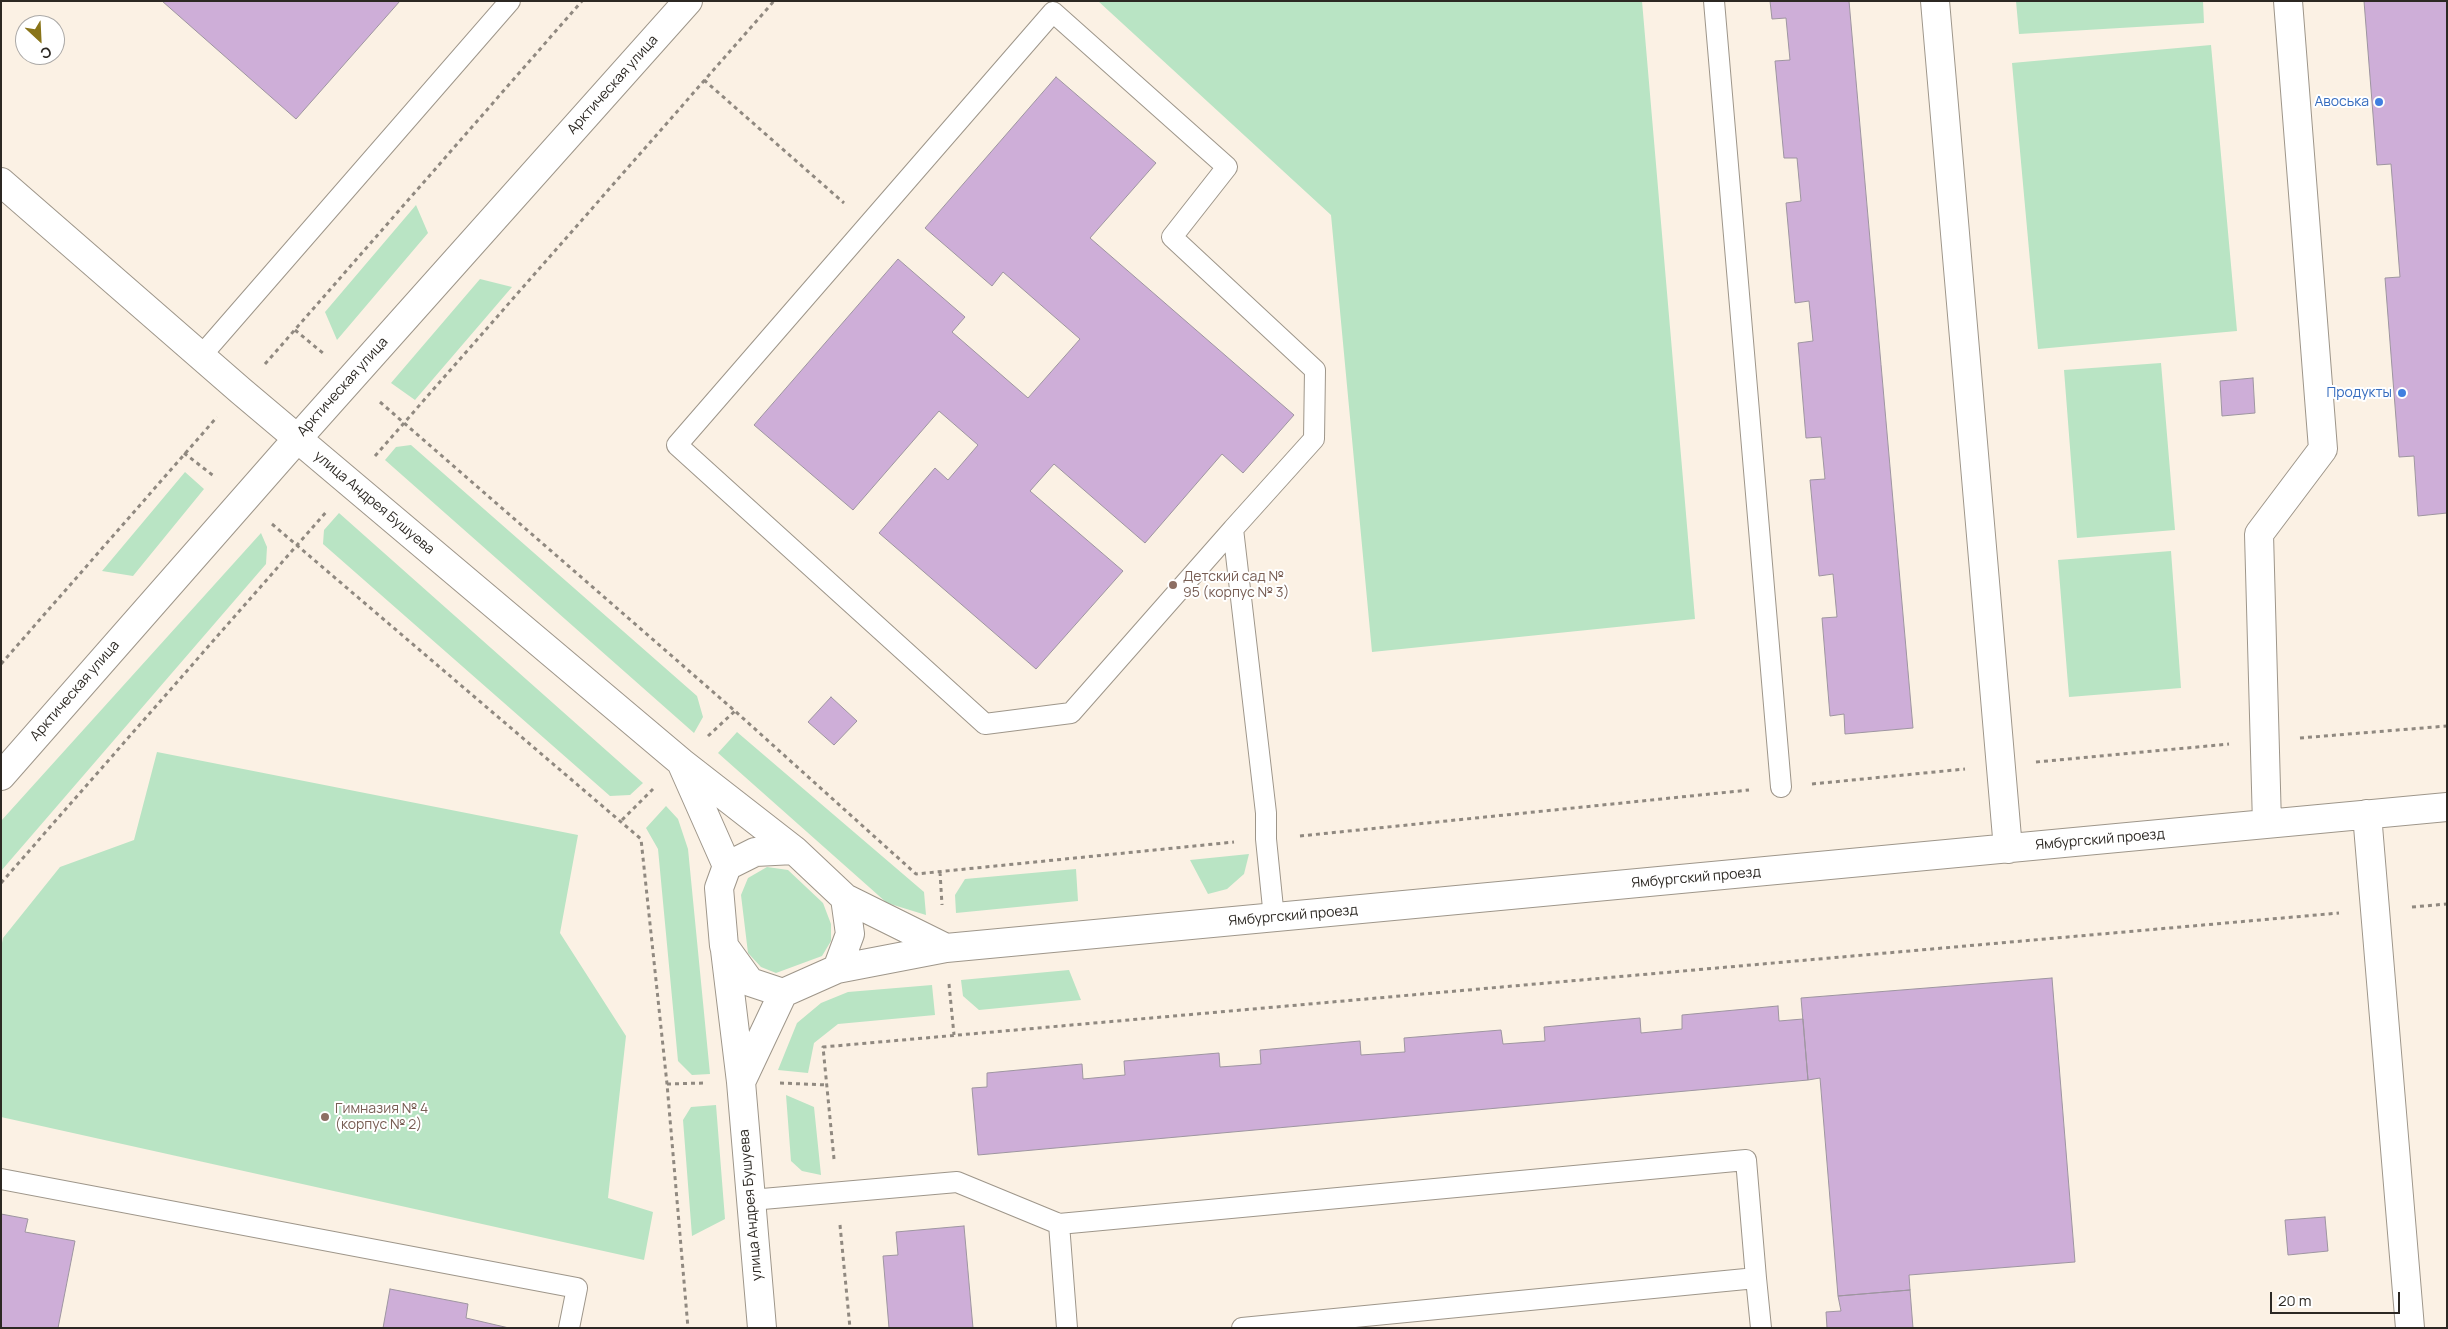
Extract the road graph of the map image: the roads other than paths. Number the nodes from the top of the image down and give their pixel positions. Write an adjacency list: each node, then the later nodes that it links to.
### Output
1 (510, 1): 7 (lane)
2 (688, 1): 8 (street, Арктическая улица)
3 (1714, 1): 12 (lane)
4 (1935, 1): 16 (street)
5 (2288, 1): 15 (street)
6 (1, 182): 7 (street, улица Андрея Бушуева)
7 (201, 356): 8 (street, улица Андрея Бушуева)
8 (297, 439): 10 (street, улица Андрея Бушуева); 11 (street, Арктическая улица)
9 (1233, 529): 9 (lane); 20 (lane)
10 (681, 762): 17 (street, улица Андрея Бушуева); 18 (street)
11 (1, 776)
12 (1781, 787)
13 (2447, 807): 14 (street, Ямбургский проезд)
14 (2367, 814): 15 (street, Ямбургский проезд); 35 (street)
15 (2267, 824): 16 (street, Ямбургский проезд)
16 (2008, 849): 20 (street, Ямбургский проезд)
17 (794, 850): 18 (street); 19 (street)
18 (727, 866): 21 (street)
19 (845, 898): 22 (street); 23 (street)
20 (1274, 918): 22 (street, Ямбургский проезд)
21 (724, 946): 24 (street); 25 (street, улица Андрея Бушуева)
22 (946, 948): 23 (street, Ямбургский проезд)
23 (837, 969): 24 (street)
24 (783, 993): 25 (street)
25 (741, 1082): 27 (street, улица Андрея Бушуева)
26 (1, 1180): 30 (lane)
27 (751, 1200): 28 (lane); 31 (street, улица Андрея Бушуева)
28 (1059, 1224): 29 (lane); 32 (lane)
29 (1756, 1278): 33 (lane); 34 (lane)
30 (569, 1328)
31 (762, 1328)
32 (1067, 1328)
33 (1242, 1328)
34 (1761, 1328)
35 (2410, 1328)

